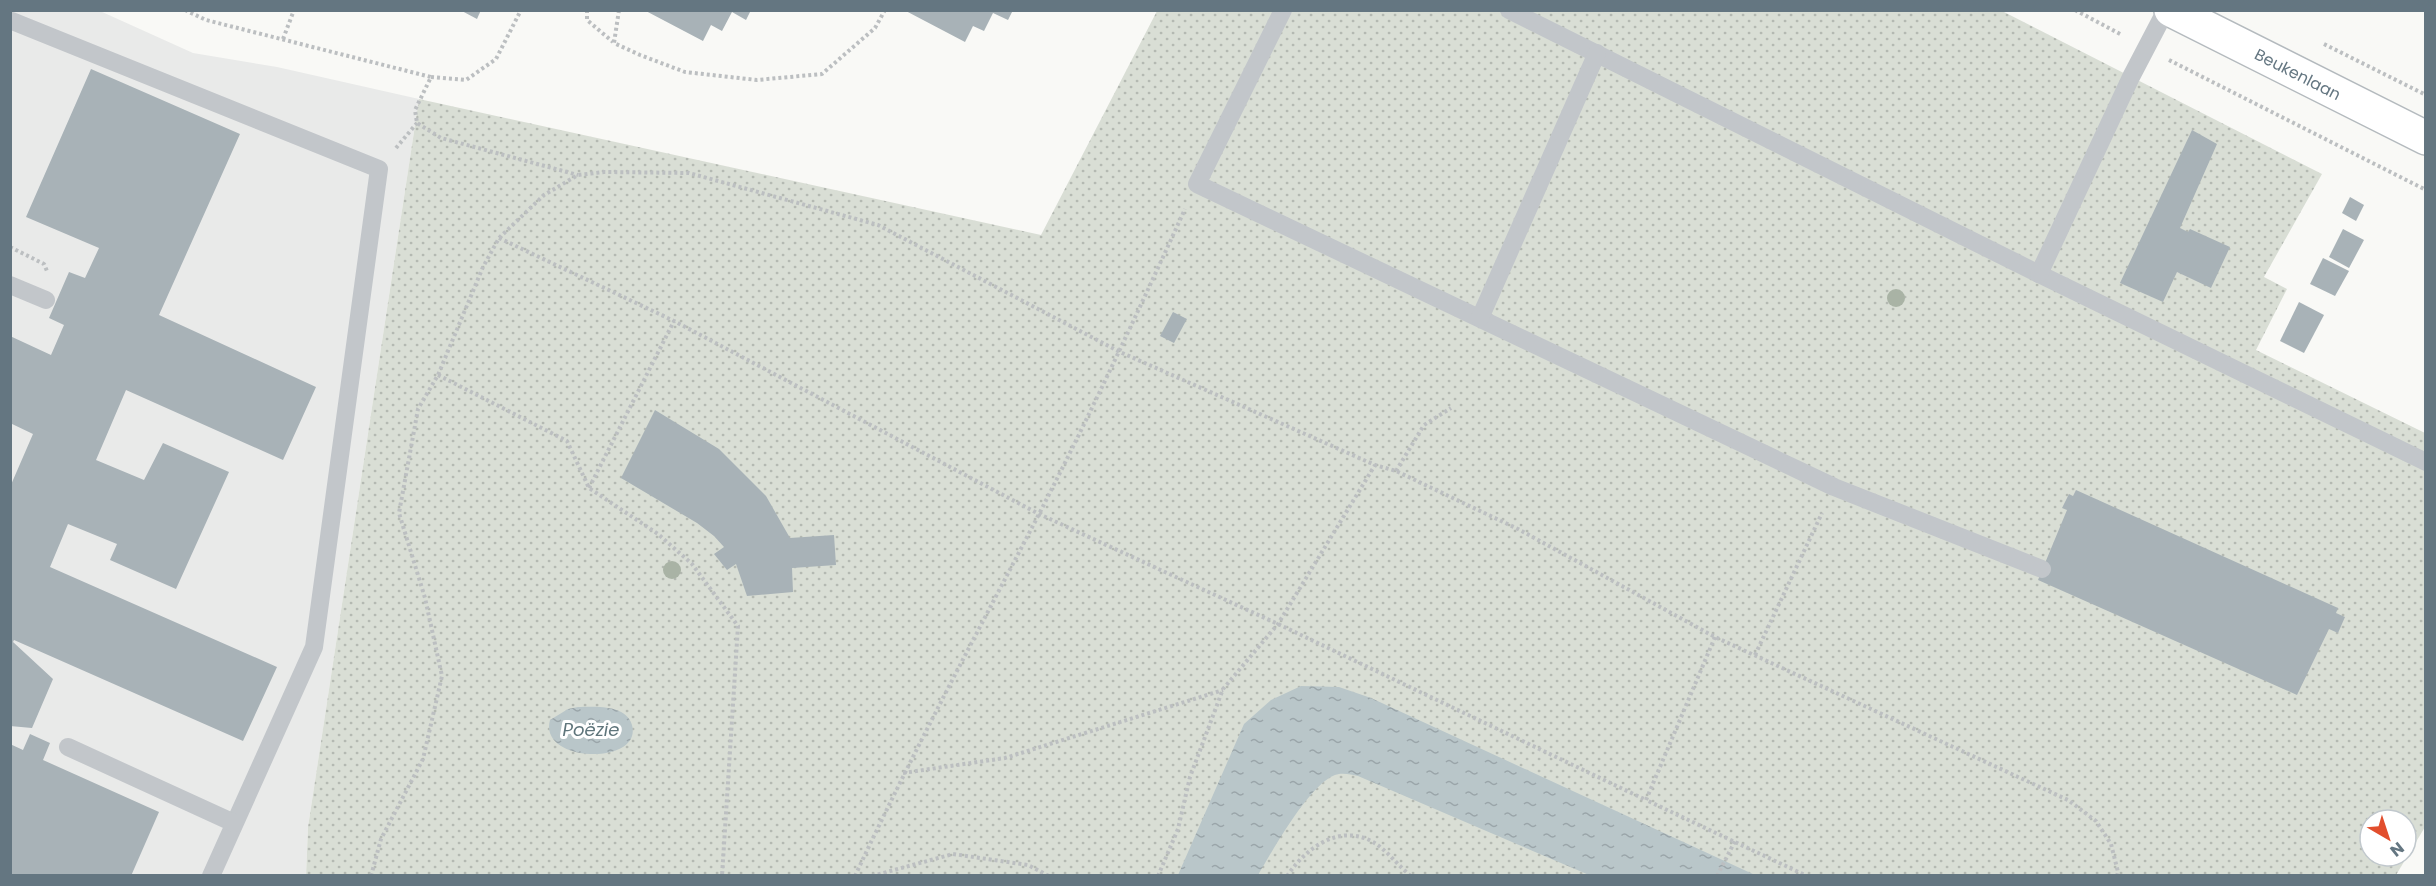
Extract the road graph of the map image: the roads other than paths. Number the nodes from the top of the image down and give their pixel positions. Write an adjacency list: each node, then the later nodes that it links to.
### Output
1 (1283, 10): 11 (lane)
2 (1509, 10): 6 (lane)
3 (2166, 10): 8 (lane)
4 (2171, 10): 7 (street, Beukenlaan)
5 (11, 22): 15 (lane)
6 (1597, 52): 8 (lane); 11 (lane)
7 (2426, 138)
8 (2038, 274): 12 (lane)
9 (10, 285): 10 (lane)
10 (46, 300)
11 (1480, 318): 13 (lane)
12 (2426, 462)
13 (2042, 569)
14 (68, 747): 15 (lane)
15 (234, 823): 16 (lane)
16 (211, 876)

